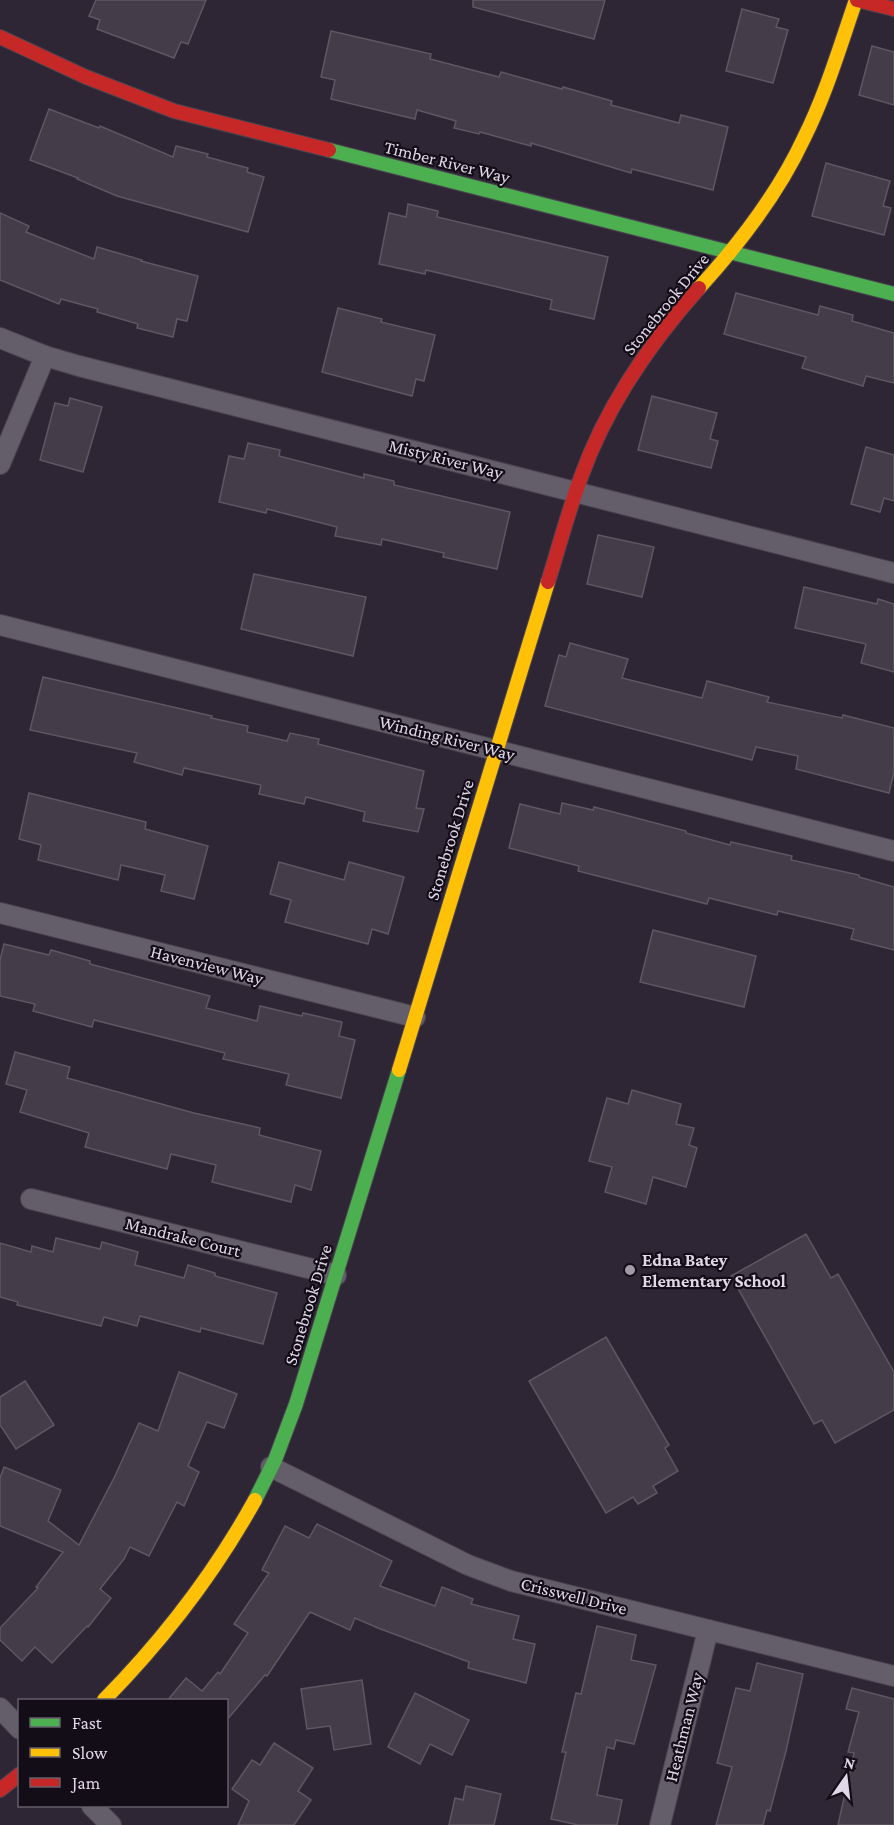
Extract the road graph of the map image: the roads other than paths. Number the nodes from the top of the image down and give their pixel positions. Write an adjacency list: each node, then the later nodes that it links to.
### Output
1 (857, 0): 2 (street); 4 (street, Stonebrook Drive)
2 (894, 9)
3 (0, 37): 4 (street, Timber River Way)
4 (731, 253): 5 (street, Timber River Way); 9 (street, Stonebrook Drive)
5 (894, 294)
6 (0, 338): 7 (street, Misty River Way)
7 (45, 356): 8 (street); 9 (street, Misty River Way)
8 (0, 464)
9 (575, 492): 10 (street, Misty River Way); 12 (street, Stonebrook Drive)
10 (894, 573)
11 (0, 625): 12 (street, Winding River Way)
12 (496, 750): 13 (street, Winding River Way); 15 (street, Stonebrook Drive)
13 (894, 851)
14 (0, 913): 15 (street, Havenview Way)
15 (415, 1017): 17 (street, Stonebrook Drive)
16 (31, 1199): 17 (street, Mandrake Court)
17 (336, 1275): 18 (street, Stonebrook Drive)
18 (271, 1467): 19 (street, Crisswell Drive); 21 (street, Stonebrook Drive)
19 (708, 1630): 20 (street, Crisswell Drive); 28 (street, Heathman Way)
20 (894, 1676)
21 (106, 1699)
22 (0, 1708): 23 (street)
23 (18, 1726)
24 (18, 1776): 25 (street)
25 (0, 1790)
26 (93, 1807): 27 (street)
27 (111, 1825)
28 (660, 1825)

